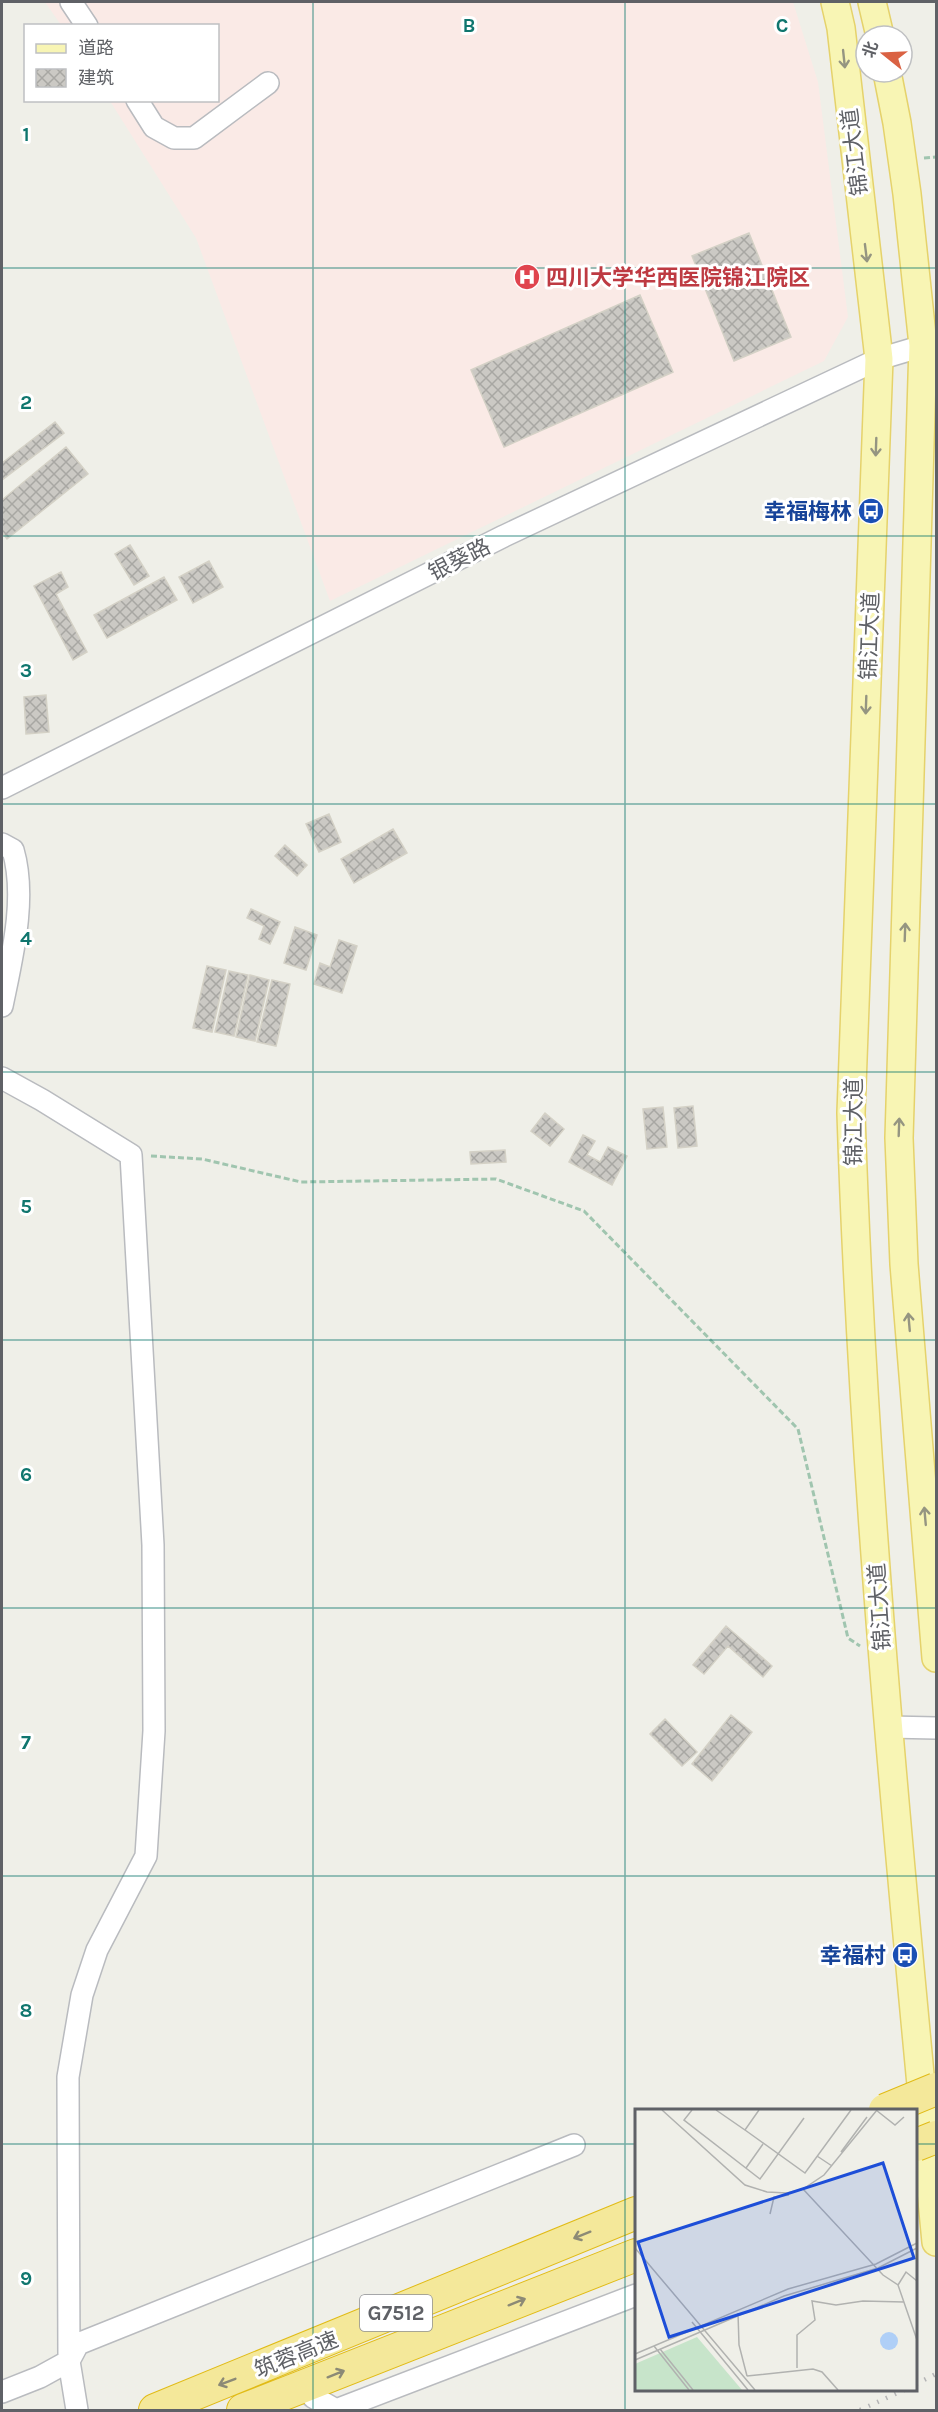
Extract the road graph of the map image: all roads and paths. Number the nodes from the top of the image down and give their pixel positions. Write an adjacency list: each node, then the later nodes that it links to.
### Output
1 (71, 2): 4 (street)
2 (835, 2): 12 (main road, 锦江大道, one-way to 12)
3 (872, 2): 5 (main road)
4 (86, 24)
5 (877, 24)
6 (268, 83): 8 (street)
7 (889, 84): 11 (main road, 锦江大道)
8 (138, 102)
9 (922, 158): 10 (path)
10 (936, 158)
11 (930, 344): 12 (street, 银葵路); 18 (main road, 锦江大道, one-way to 11)
12 (879, 359): 13 (street, 银葵路); 19 (main road, 锦江大道, one-way to 19)
13 (2, 788)
14 (2, 844): 15 (street)
15 (2, 1006)
16 (2, 1078): 17 (street)
17 (131, 1155): 19 (path); 31 (street)
18 (936, 1658)
19 (883, 1660): 20 (main road, 锦江大道)
20 (889, 1727): 21 (street); 28 (main road, 锦江大道)
21 (936, 1728)
22 (936, 2089): 23 (highway, bridge)
23 (887, 2109)
24 (936, 2137): 25 (highway, bridge)
25 (917, 2144)
26 (574, 2145): 31 (street)
27 (635, 2213): 35 (highway, 筑蓉高速 / G7512, one-way to 35)
28 (929, 2233)
29 (635, 2255): 36 (highway, 筑蓉高速 / G7512, one-way to 29)
30 (635, 2295): 33 (street)
31 (69, 2361): 32 (street); 34 (street)
32 (2, 2392)
33 (313, 2397)
34 (77, 2410)
35 (155, 2410)
36 (243, 2410)

